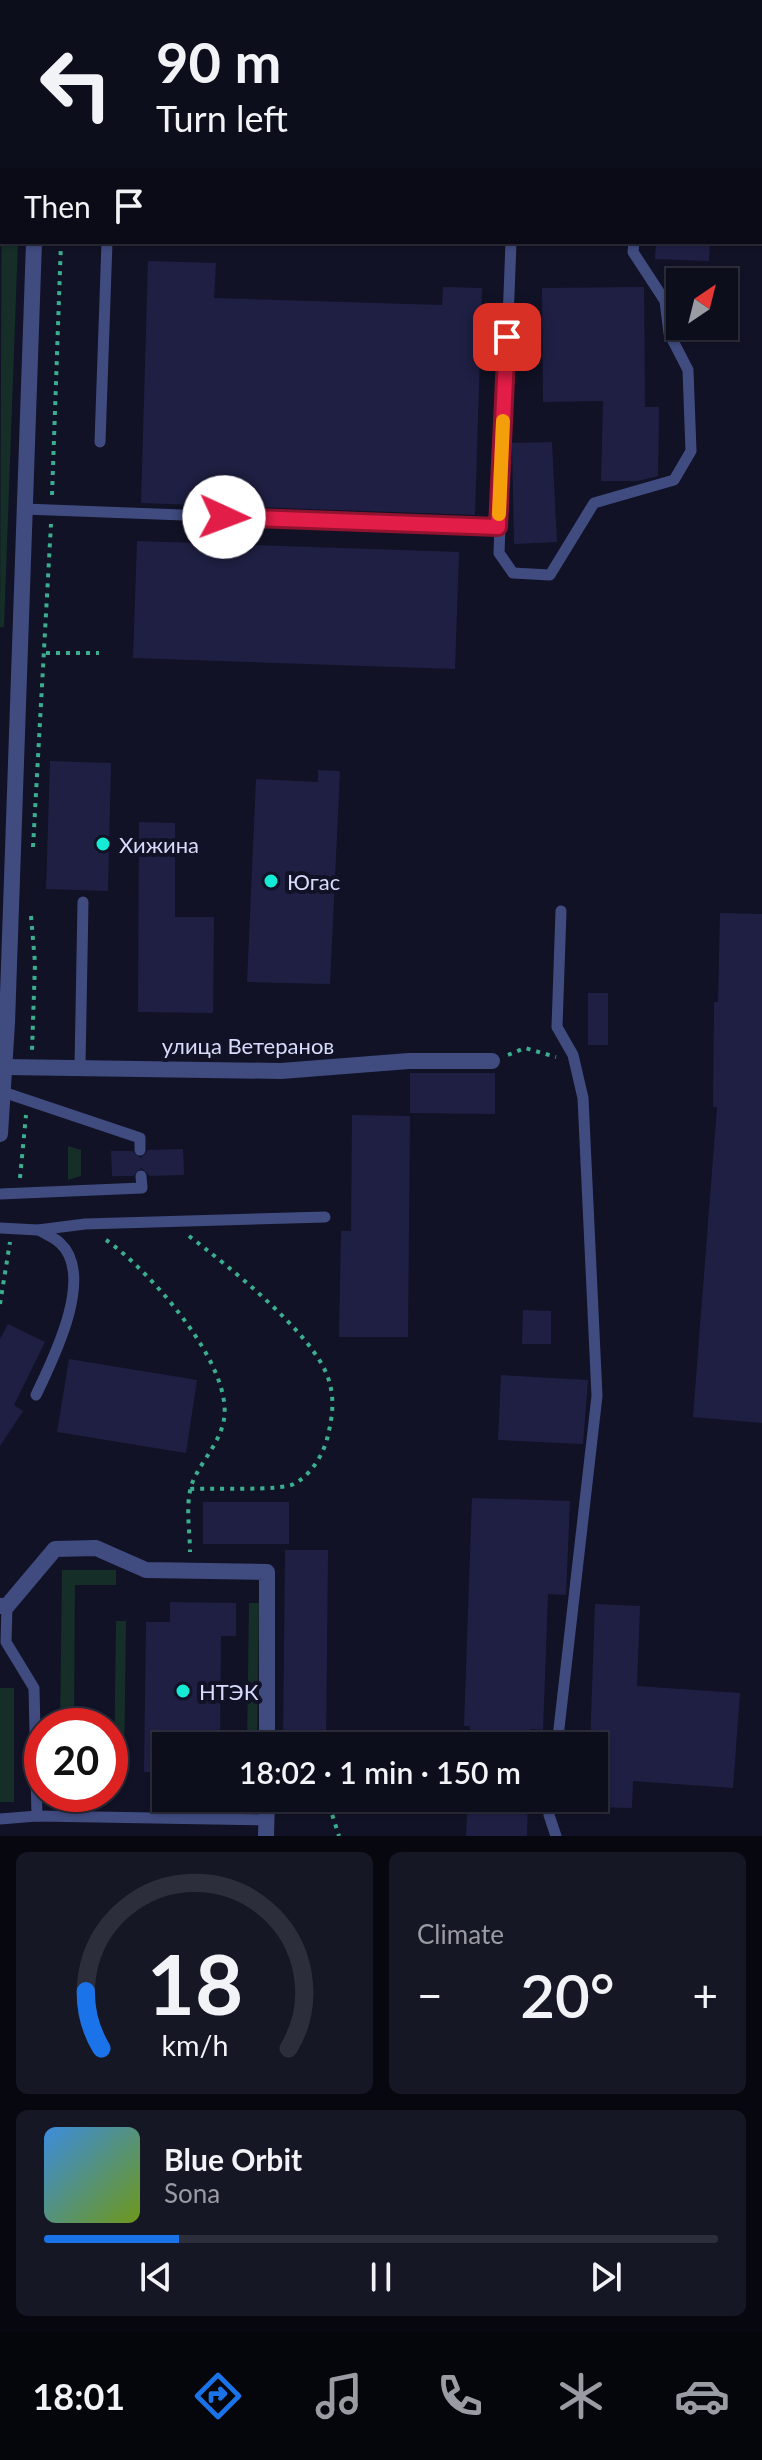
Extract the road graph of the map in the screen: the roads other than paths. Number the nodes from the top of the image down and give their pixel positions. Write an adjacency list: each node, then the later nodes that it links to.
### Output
1 (34, 244): 6 (street)
2 (107, 244): 5 (lane)
3 (511, 244): 7 (lane)
4 (634, 244): 7 (lane)
5 (100, 442)
6 (24, 509): 7 (lane); 12 (street)
7 (498, 527)
8 (83, 902): 11 (lane)
9 (561, 911): 25 (lane)
10 (492, 1061): 11 (street, улица Ветеранов)
11 (80, 1066): 12 (street, улица Ветеранов)
12 (5, 1067): 13 (street)
13 (3, 1092): 14 (street); 15 (lane)
14 (0, 1134)
15 (140, 1150)
16 (141, 1176): 17 (lane)
17 (0, 1194)
18 (325, 1217): 20 (lane)
19 (6, 1228): 20 (lane)
20 (38, 1230): 21 (lane)
21 (36, 1395)
22 (3, 1606): 23 (lane); 24 (street)
23 (3, 1647): 27 (lane)
24 (267, 1732)
25 (559, 1732)
26 (549, 1812): 30 (lane)
27 (37, 1816): 28 (lane); 29 (lane)
28 (266, 1816)
29 (0, 1819)
30 (556, 1836)

